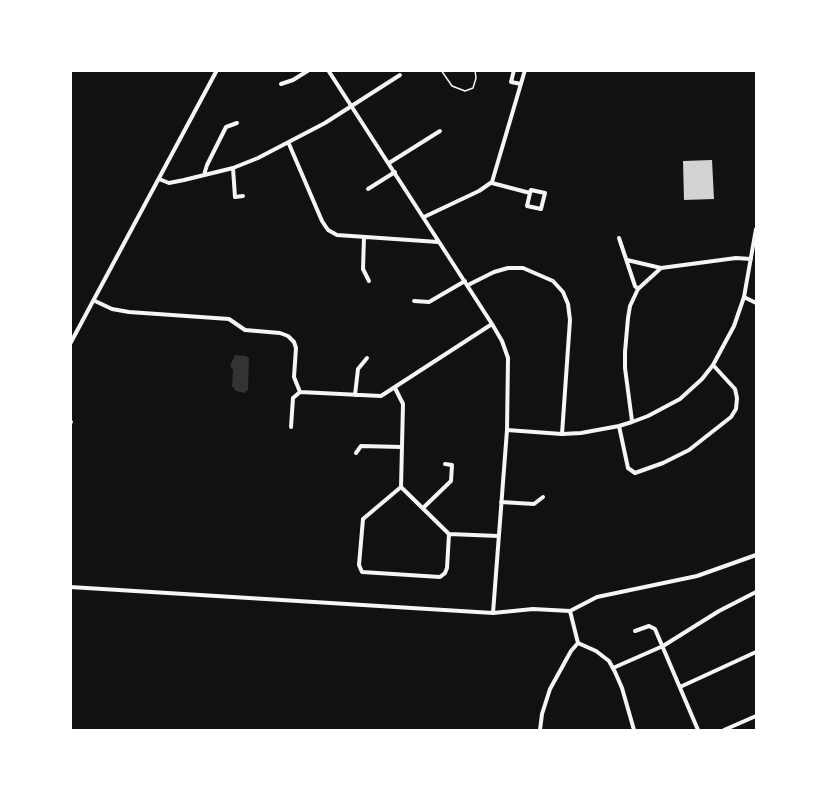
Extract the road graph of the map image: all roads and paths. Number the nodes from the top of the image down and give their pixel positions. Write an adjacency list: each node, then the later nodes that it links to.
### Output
1 (217, 70): 19 (street)
2 (309, 70): 9 (street)
3 (328, 70): 11 (street)
4 (441, 70): 5 (path)
5 (475, 70)
6 (514, 70): 10 (street)
7 (525, 70): 10 (street)
8 (400, 75): 11 (street)
9 (281, 84)
10 (521, 84): 20 (street)
11 (352, 106): 14 (street); 15 (street)
12 (237, 123): 18 (street)
13 (440, 131): 15 (street)
14 (289, 144): 16 (street); 26 (street)
15 (389, 163): 17 (street)
16 (233, 168): 18 (street); 23 (street)
17 (395, 172): 21 (street); 24 (street)
18 (204, 176): 19 (street)
19 (159, 179): 36 (street)
20 (492, 182): 22 (street); 24 (street)
21 (368, 189)
22 (530, 193): 22 (street)
23 (243, 196)
24 (424, 217): 28 (street)
25 (756, 229): 29 (street)
26 (364, 237): 28 (street); 32 (street)
27 (620, 238): 30 (street)
28 (439, 242): 33 (street)
29 (752, 259): 31 (street); 35 (street)
30 (627, 260): 31 (street); 34 (street)
31 (662, 268): 34 (street)
32 (369, 281)
33 (466, 283): 37 (street); 39 (street); 50 (street)
34 (638, 289): 46 (street)
35 (744, 297): 38 (street); 42 (street)
36 (95, 301): 40 (street); 44 (street)
37 (414, 301)
38 (756, 303)
39 (492, 324): 43 (street); 49 (street)
40 (70, 344)
41 (367, 358): 45 (street)
42 (713, 365): 46 (street); 47 (street)
43 (395, 388): 45 (street); 51 (street)
44 (300, 392): 45 (street); 48 (street)
45 (355, 395)
46 (632, 422): 47 (street)
47 (619, 426): 50 (street)
48 (291, 427)
49 (507, 430): 50 (street); 56 (street)
50 (562, 434)
51 (402, 447): 52 (street); 54 (street)
52 (356, 453)
53 (445, 464): 57 (street)
54 (400, 487): 57 (street); 58 (street)
55 (543, 497): 56 (street)
56 (501, 502): 59 (street)
57 (423, 508): 58 (street)
58 (449, 534): 59 (street)
59 (498, 536): 64 (street)
60 (756, 555): 63 (street)
61 (70, 587): 64 (street)
62 (756, 592): 67 (street)
63 (570, 611): 64 (street); 66 (street)
64 (493, 613)
65 (635, 631): 67 (street)
66 (578, 644): 69 (street); 72 (street)
67 (663, 646): 69 (street); 70 (street)
68 (756, 652): 70 (street)
69 (613, 668): 73 (street)
70 (680, 687): 74 (street)
71 (756, 716): 75 (street)
72 (540, 730)
73 (634, 730)
74 (698, 730)
75 (724, 730)

